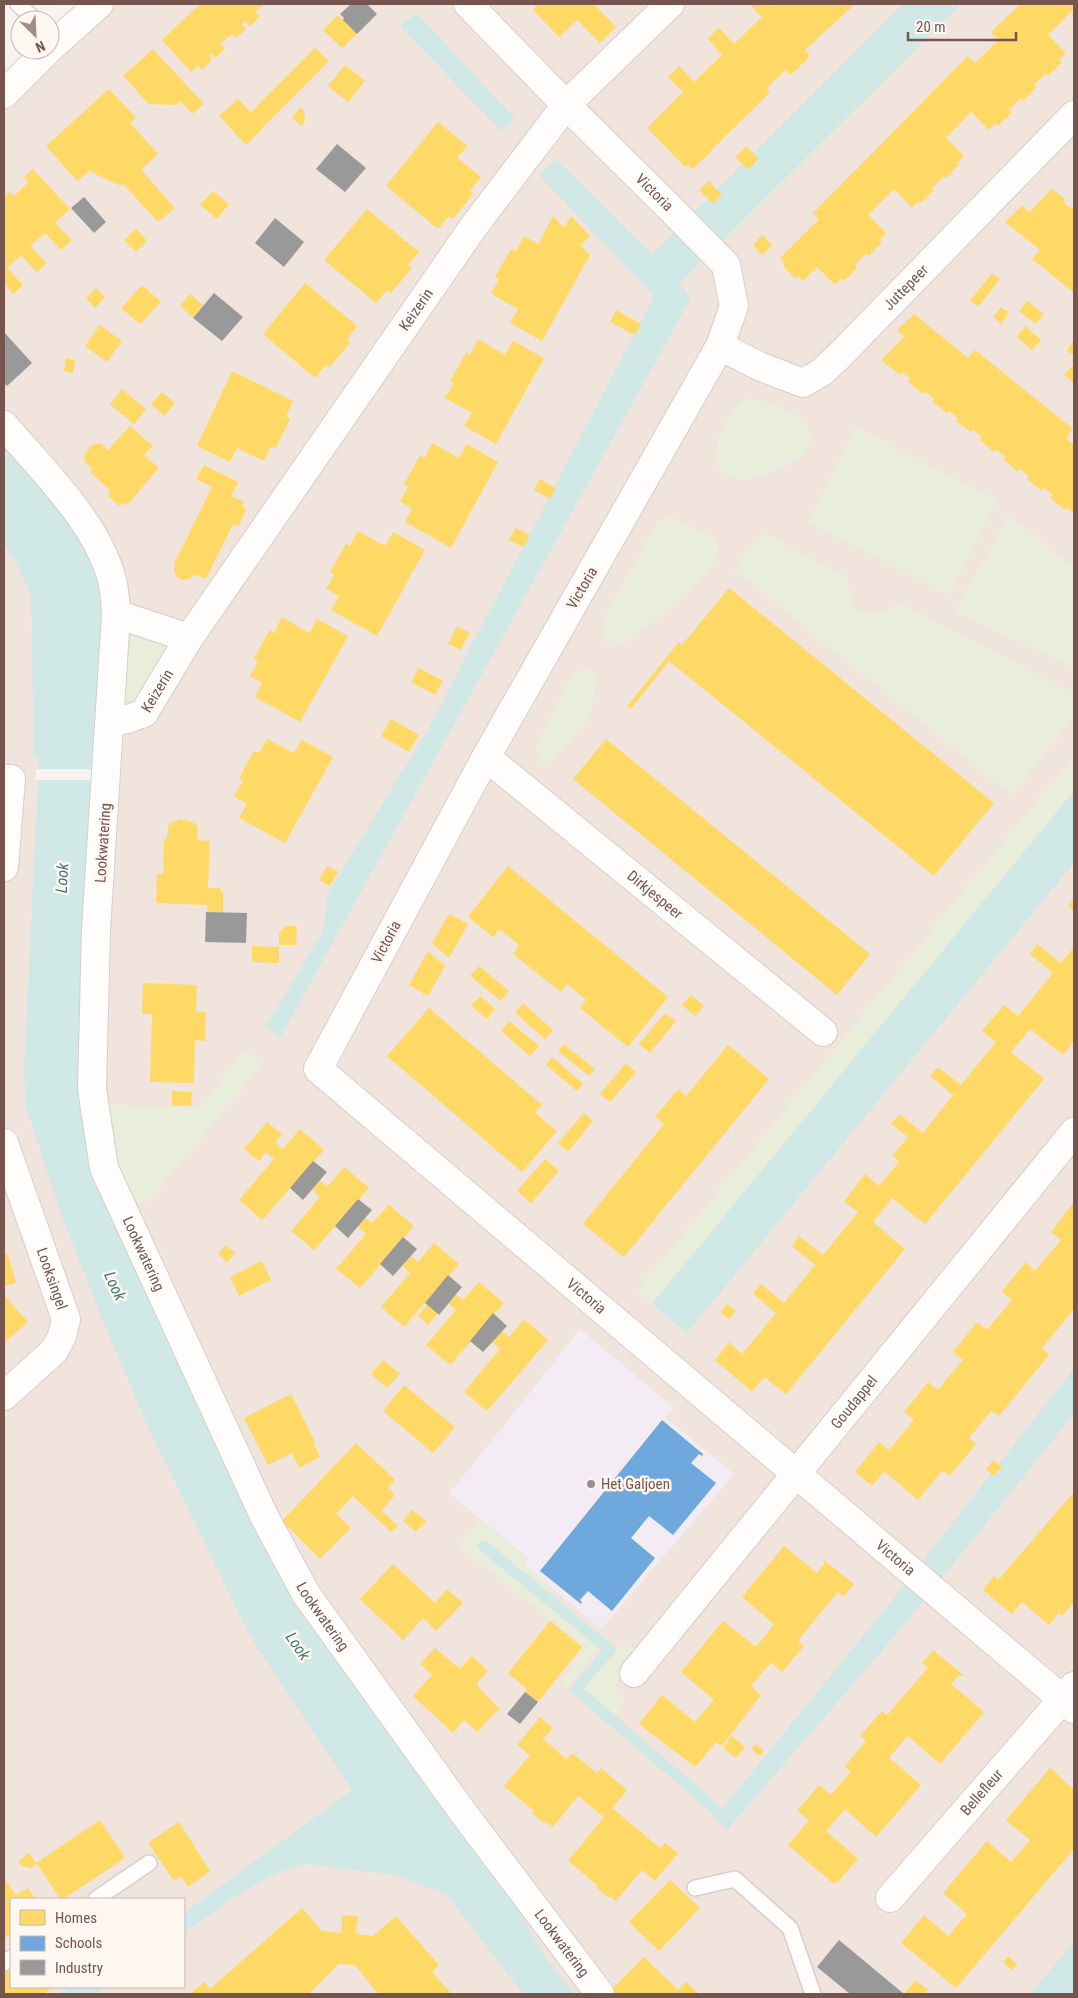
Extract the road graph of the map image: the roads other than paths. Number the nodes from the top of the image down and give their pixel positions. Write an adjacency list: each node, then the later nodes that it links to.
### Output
1 (98, 4): 4 (street)
2 (468, 4): 7 (street, Victoria)
3 (670, 4): 7 (street, Keizerin)
4 (60, 37)
5 (37, 60): 6 (street)
6 (4, 94)
7 (566, 105): 9 (street, Victoria); 12 (street, Keizerin)
8 (1073, 120): 9 (street, Juttepeer)
9 (720, 346): 14 (street, Victoria)
10 (4, 425): 11 (street, Lookwatering)
11 (116, 614): 12 (street); 13 (street, Lookwatering)
12 (189, 638): 13 (street, Keizerin)
13 (110, 721): 28 (street, Lookwatering)
14 (486, 757): 17 (street, Dirkjespeer); 21 (street, Victoria)
15 (4, 779): 16 (street)
16 (4, 867)
17 (823, 1032)
18 (1074, 1132): 21 (street, Goudappel)
19 (4, 1142): 20 (street, Looksingel)
20 (4, 1396)
21 (796, 1474): 22 (street, Goudappel); 23 (street, Victoria)
22 (634, 1673)
23 (1070, 1698): 27 (street, Bellefleur)
24 (149, 1863): 26 (lane)
25 (694, 1888): 29 (lane)
26 (97, 1898)
27 (890, 1898)
28 (600, 1994)
29 (813, 1994)

